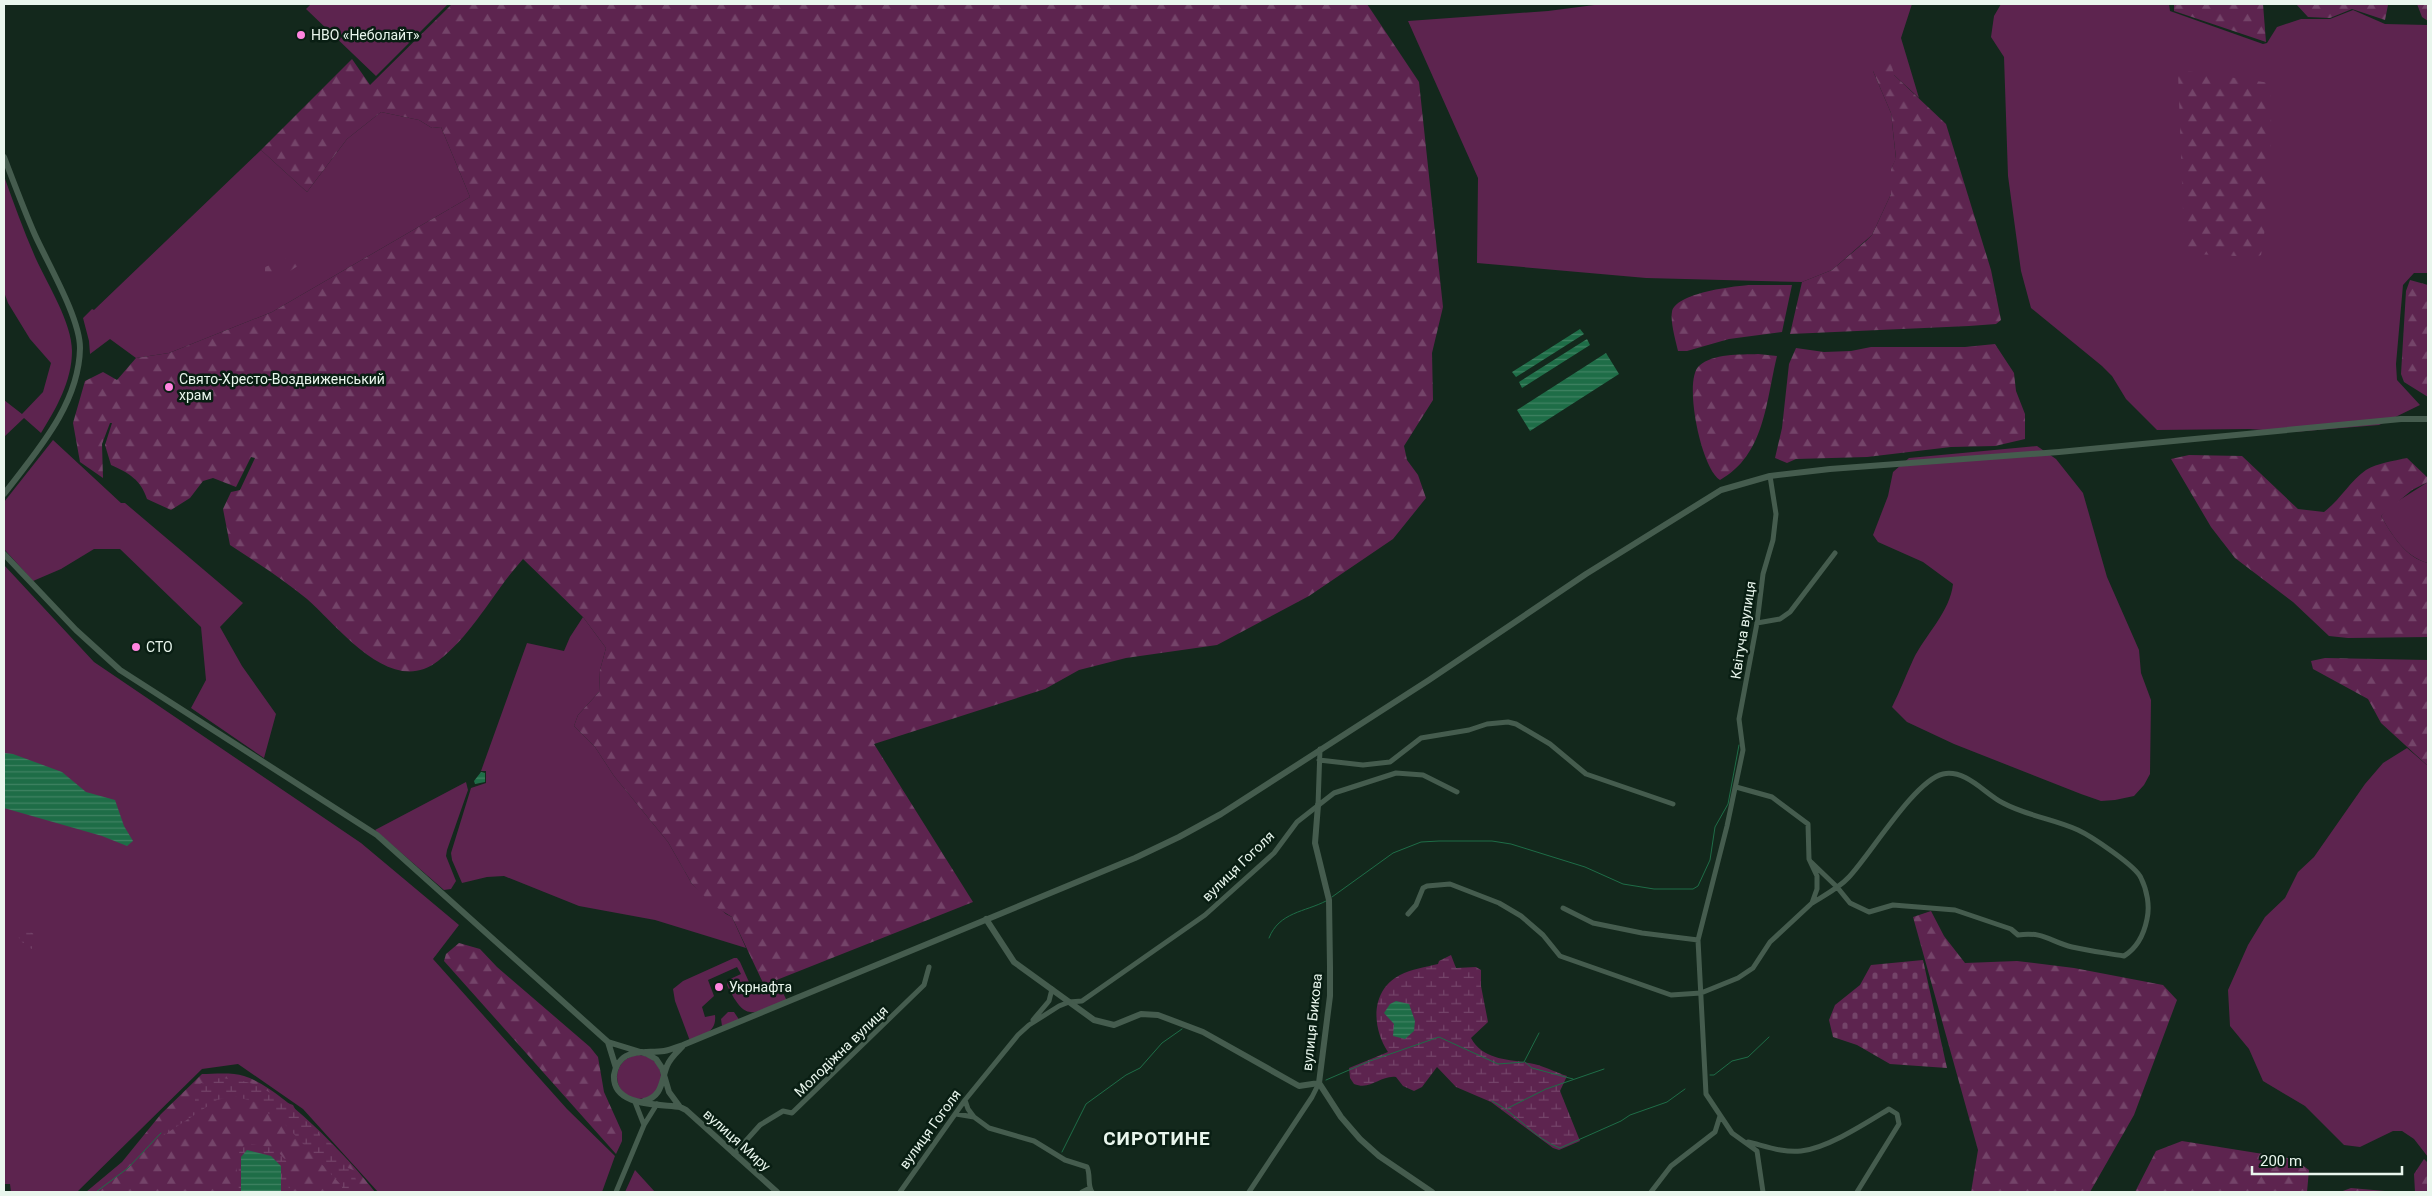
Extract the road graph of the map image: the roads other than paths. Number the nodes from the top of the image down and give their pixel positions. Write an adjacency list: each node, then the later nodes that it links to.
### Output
1 (4, 157): 4 (street)
2 (2428, 419): 3 (street)
3 (1770, 476): 7 (street, Квітуча вулиця); 8 (street)
4 (4, 494)
5 (4, 554): 26 (street)
6 (1835, 554): 7 (street)
7 (1757, 623): 10 (street, Квітуча вулиця)
8 (1320, 749): 9 (street); 19 (street)
9 (1319, 760): 12 (street); 13 (street)
10 (1736, 787): 14 (street); 20 (street, Квітуча вулиця)
11 (1457, 792): 13 (street, вулиця Гоголя)
12 (1673, 804)
13 (1318, 805): 24 (street, вулиця Гоголя); 31 (street, вулиця Бикова)
14 (1811, 862): 15 (street); 16 (street)
15 (1837, 887): 15 (street); 16 (street)
16 (1812, 903): 23 (street)
17 (1562, 908): 20 (street)
18 (1408, 914): 23 (street)
19 (986, 920): 22 (street); 27 (street)
20 (1698, 940): 23 (street, Квітуча вулиця)
21 (930, 967): 42 (street, Молодіжна вулиця)
22 (1052, 989): 24 (street); 25 (street)
23 (1701, 994): 38 (street, Квітуча вулиця)
24 (1069, 1002): 25 (street, вулиця Гоголя); 31 (street)
25 (1028, 1025): 33 (street, вулиця Гоголя)
26 (608, 1042): 28 (street); 29 (street)
27 (683, 1045): 28 (street); 30 (street)
28 (641, 1052): 29 (street); 30 (street)
29 (616, 1068): 34 (street)
30 (664, 1078): 32 (street); 36 (street, вулиця Миру)
31 (1319, 1083): 48 (street); 49 (street, вулиця Бикова)
32 (661, 1088): 34 (street); 35 (street)
33 (966, 1100): 37 (street, вулиця Гоголя); 39 (street)
34 (639, 1102): 35 (street); 40 (street)
35 (657, 1104): 36 (street); 40 (street)
36 (680, 1107): 42 (street, вулиця Миру)
37 (956, 1114): 39 (street); 46 (street, вулиця Гоголя)
38 (1720, 1116): 41 (street, Квітуча вулиця); 50 (street)
39 (974, 1117): 43 (street)
40 (644, 1125): 44 (street)
41 (1746, 1142): 51 (street, Квітуча вулиця); 52 (street)
42 (734, 1154): 45 (street, вулиця Миру)
43 (1091, 1190): 47 (street)
44 (616, 1192)
45 (777, 1192)
46 (900, 1192)
47 (1082, 1192)
48 (1249, 1192)
49 (1432, 1192)
50 (1651, 1192)
51 (1763, 1192)
52 (1857, 1192)

